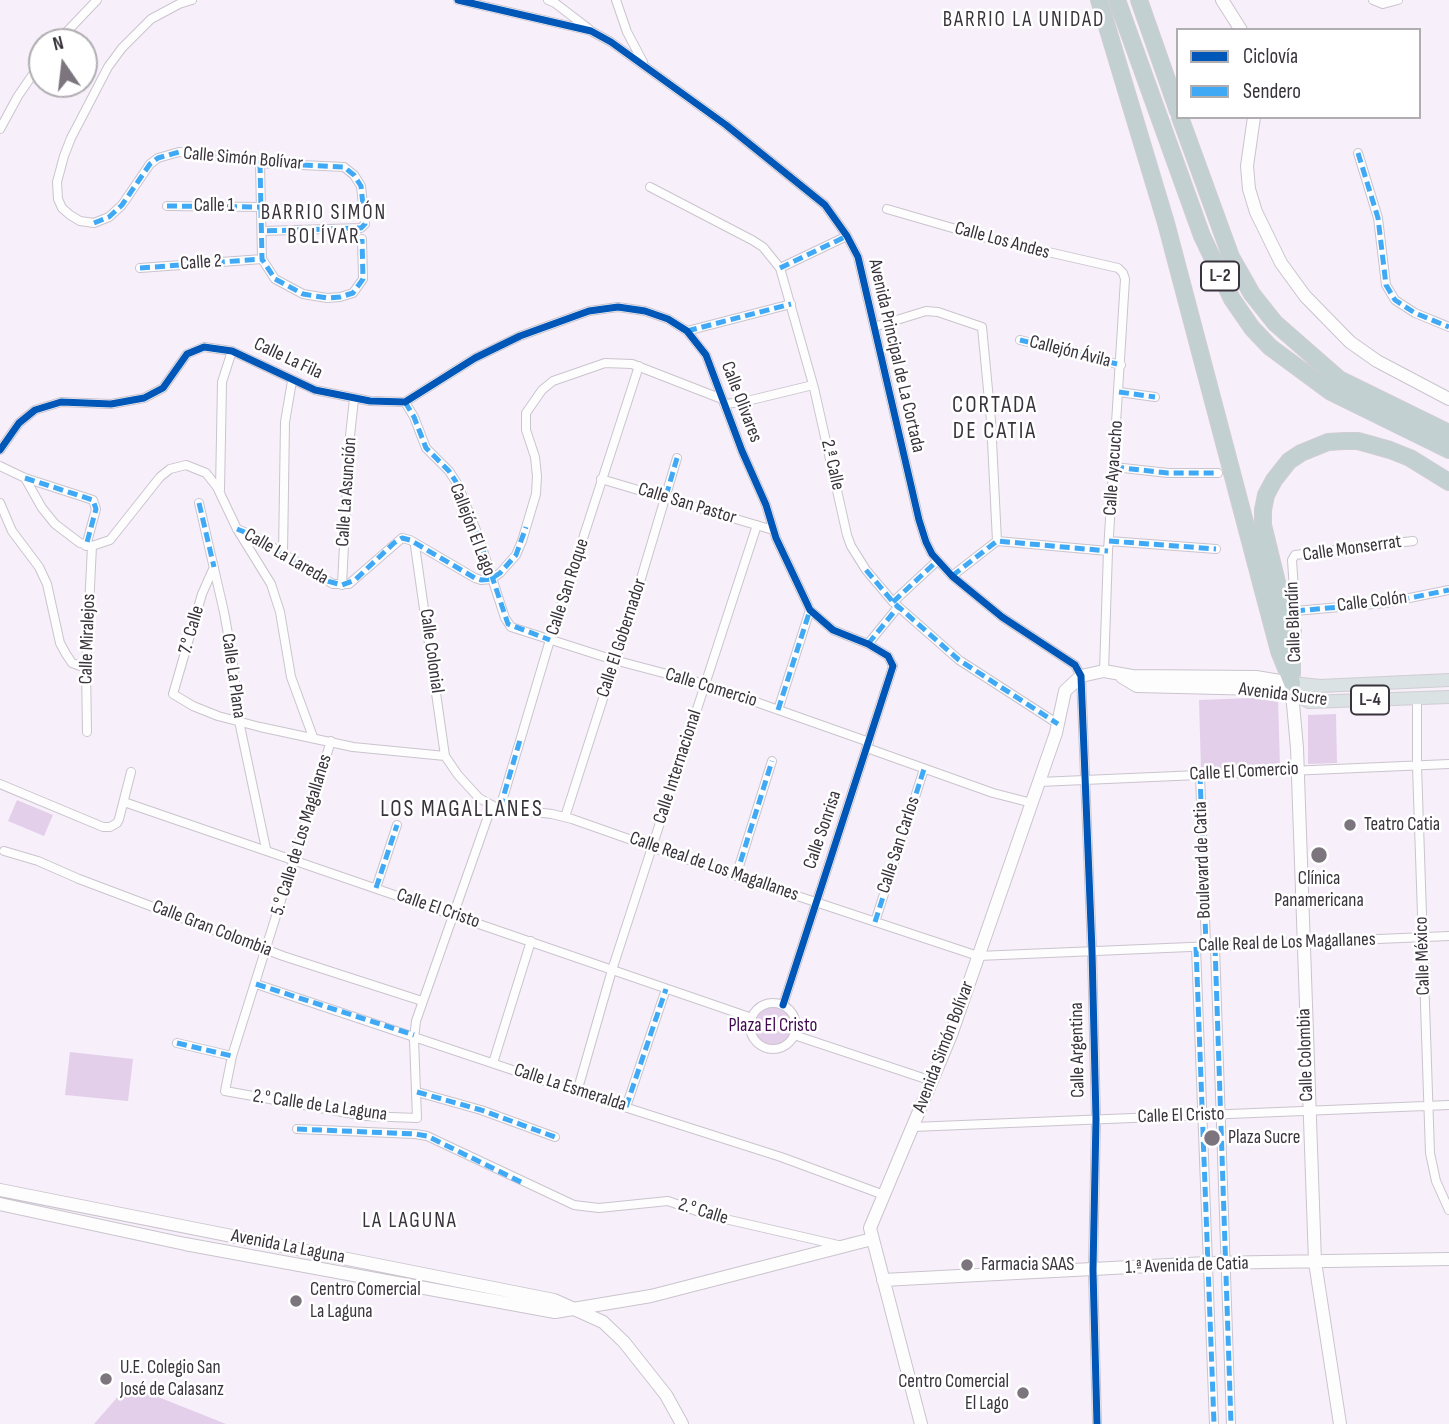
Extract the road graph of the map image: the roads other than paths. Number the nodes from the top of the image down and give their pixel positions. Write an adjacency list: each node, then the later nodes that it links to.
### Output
1 (97, 0): 12 (street)
2 (192, 0): 22 (street, Calle Simón Bolívar)
3 (458, 0): 14 (street)
4 (548, 0): 14 (street)
5 (616, 0): 15 (street)
6 (1099, 0): 94 (highway)
7 (1117, 0): 52 (highway, L-2)
8 (1139, 0): 17 (highway)
9 (1222, 0): 13 (street)
10 (1373, 0): 11 (street)
11 (1398, 0)
12 (70, 28)
13 (1240, 28)
14 (591, 31): 15 (street, Avenida Principal de La Cortada)
15 (645, 64): 28 (street, Avenida Principal de La Cortada)
16 (28, 81): 20 (street)
17 (1176, 105)
18 (1181, 119): 50 (highway, L-2)
19 (1254, 119): 47 (street)
20 (0, 129)
21 (1358, 153): 36 (street)
22 (260, 163): 25 (street); 27 (street, Calle Simón Bolívar)
23 (650, 187): 32 (street, 2.ª Calle)
24 (167, 206): 25 (street, Calle 1)
25 (262, 207): 27 (street)
26 (887, 209): 33 (street, Calle Los Andes)
27 (262, 231): 30 (street)
28 (847, 236): 32 (street); 35 (street, Avenida Principal de La Cortada)
29 (362, 239): 30 (street)
30 (262, 259): 31 (street, Calle 2)
31 (140, 268)
32 (780, 268): 34 (street, 2.ª Calle)
33 (1118, 268): 40 (street, Calle Ayacucho)
34 (791, 304): 37 (street); 43 (street, 2.ª Calle)
35 (874, 327): 67 (street); 76 (street, Avenida Principal de La Cortada)
36 (1449, 327)
37 (687, 331): 48 (street, Calle Olivares); 49 (street, Calle Olivares)
38 (1020, 340): 40 (street, Callejón Ávila)
39 (232, 351): 42 (street, Calle La Fila); 51 (street, Calle La Fila); 60 (street)
40 (1121, 365): 44 (street, Calle Ayacucho)
41 (639, 366): 48 (street); 58 (street, Calle San Roque); 79 (street)
42 (292, 382): 46 (street, Calle La Fila); 74 (street)
43 (813, 384): 48 (street); 82 (street, 2.ª Calle)
44 (1119, 391): 45 (street); 55 (street, Calle Ayacucho)
45 (1155, 397)
46 (354, 398): 49 (street); 80 (street, Calle La Asunción)
47 (1449, 399)
48 (723, 401): 66 (street, Calle Olivares)
49 (405, 402): 79 (street, Callejón El Lago)
50 (1449, 433)
51 (0, 450)
52 (1449, 450)
53 (677, 458): 61 (street, Calle El Gobernador)
54 (0, 466): 57 (street)
55 (1114, 467): 56 (street); 68 (street, Calle Ayacucho)
56 (1218, 473)
57 (25, 478): 70 (street); 70 (street, Calle Miralejos)
58 (601, 479): 61 (street, Calle San Pastor); 85 (street, Calle San Roque)
59 (1449, 482): 94 (highway)
60 (220, 493): 65 (street); 70 (street)
61 (666, 496): 64 (street, Calle San Pastor); 87 (street, Calle El Gobernador)
62 (0, 503): 89 (street)
63 (199, 503): 77 (street, Calle La Plana)
64 (757, 524): 66 (street, Calle San Pastor); 93 (street, Calle Internacional)
65 (237, 529): 74 (street, Calle La Lareda); 101 (street)
66 (774, 530): 83 (street, Calle Olivares)
67 (997, 541): 73 (street); 78 (street)
68 (1109, 541): 72 (street); 73 (street, Calle Ayacucho)
69 (1413, 541): 75 (street, Calle Monserrat)
70 (89, 546): 89 (street, Calle Miralejos)
71 (415, 546): 104 (street, Calle Colonial)
72 (1216, 549)
73 (1108, 551): 90 (street, Calle Ayacucho)
74 (283, 554): 80 (street, Calle La Lareda)
75 (1292, 560): 84 (street, Calle Blandín)
76 (937, 561): 78 (street, Avenida Principal de La Cortada); 82 (street)
77 (214, 567): 98 (street, Calle La Plana); 98 (street, 7.° Calle)
78 (952, 576): 91 (street, Avenida Principal de La Cortada)
79 (491, 579): 80 (street, Calle La Lareda); 85 (street, Callejón El Lago)
80 (342, 585)
81 (1449, 590): 84 (street, Calle Colón)
82 (896, 605): 86 (street); 99 (street, 2.ª Calle)
83 (810, 610): 86 (street, Calle Olivares); 97 (street)
84 (1295, 611): 94 (street, Calle Blandín)
85 (550, 640): 87 (street, Calle Comercio); 117 (street, Calle San Roque)
86 (868, 644): 88 (street, Calle Olivares)
87 (614, 660): 93 (street, Calle Comercio); 118 (street, Calle El Gobernador)
88 (893, 666): 103 (street, Calle Sonrisa)
89 (86, 668): 100 (street, Calle Miralejos)
90 (1104, 671): 91 (street, Avenida Sucre / L-4); 94 (street, Avenida Sucre / L-4)
91 (1081, 676): 99 (street, Avenida Simón Bolívar); 112 (street, Calle Argentina)
92 (1449, 680): 94 (main road, Avenida Sucre / L-4)
93 (705, 684): 97 (street, Calle Comercio); 121 (street, Calle Internacional)
94 (1292, 688): 96 (main road, Avenida Sucre / L-4); 109 (street, Calle Colombia)
95 (1449, 696): 96 (main road, Avenida Sucre / L-4)
96 (1417, 698): 107 (street, Calle México)
97 (778, 710): 103 (street, Calle Comercio)
98 (239, 721): 101 (street); 122 (street, Calle La Plana)
99 (1058, 724): 113 (street, Avenida Simón Bolívar)
100 (87, 732)
101 (313, 737): 102 (street)
102 (331, 741): 104 (street); 124 (street, 5.° Calle de Los Magallanes)
103 (868, 745): 108 (street, Calle Comercio); 127 (street, Calle Sonrisa)
104 (445, 756): 117 (street)
105 (772, 761): 125 (street)
106 (1449, 764): 107 (street, Calle El Comercio)
107 (1417, 766): 109 (street, Calle El Comercio); 131 (street, Calle México)
108 (924, 769): 116 (street, Calle Comercio); 129 (street, Calle San Carlos)
109 (1297, 770): 111 (street, Calle El Comercio); 133 (street, Calle Colombia)
110 (131, 772): 115 (street)
111 (1200, 774): 112 (street, Calle El Comercio); 134 (street, Boulevard de Catia)
112 (1085, 780): 113 (street, Calle El Comercio); 137 (street, Calle Argentina)
113 (1039, 782): 116 (street, Avenida Simón Bolívar)
114 (0, 784): 115 (street)
115 (124, 802): 122 (street, Calle El Cristo)
116 (1031, 803): 138 (street, Avenida Simón Bolívar)
117 (496, 807): 118 (street, Calle Real de Los Magallanes); 128 (street, Calle San Roque)
118 (565, 817): 121 (street, Calle Real de Los Magallanes)
119 (397, 825): 126 (street)
120 (0, 842): 123 (street)
121 (652, 847): 125 (street, Calle Real de Los Magallanes); 139 (street, Calle Internacional)
122 (266, 849): 124 (street, Calle El Cristo)
123 (2, 852): 136 (street, Calle Gran Colombia)
124 (294, 859): 126 (street, Calle El Cristo); 136 (street, 5.° Calle de Los Magallanes)
125 (736, 876): 127 (street, Calle Real de Los Magallanes)
126 (376, 888): 128 (street, Calle El Cristo)
127 (815, 901): 129 (street, Calle Real de Los Magallanes); 143 (street, Calle Sonrisa)
128 (454, 914): 132 (street, Calle El Cristo); 142 (street, Calle San Roque)
129 (875, 922): 138 (street, Calle Real de Los Magallanes)
130 (1449, 936): 131 (street, Calle Real de Los Magallanes)
131 (1423, 937): 133 (street, Calle Real de Los Magallanes); 155 (street, Calle México)
132 (531, 941): 139 (street, Calle El Cristo); 149 (street)
133 (1303, 942): 134 (street, Calle Real de Los Magallanes); 157 (street, Calle Colombia)
134 (1210, 946): 135 (street, Calle Real de Los Magallanes); 158 (street, Boulevard de Catia)
135 (1196, 947): 137 (street, Calle Real de Los Magallanes); 159 (street, Boulevard de Catia)
136 (266, 950): 140 (street, 5.° Calle de Los Magallanes); 142 (street, Calle Gran Colombia)
137 (1092, 951): 138 (street, Calle Real de Los Magallanes); 161 (street, Calle Argentina)
138 (978, 956): 150 (street, Avenida Simón Bolívar)
139 (612, 970): 141 (street, Calle El Cristo); 153 (street, Calle Internacional)
140 (256, 984): 145 (street, Calle La Esmeralda); 148 (street, 5.° Calle de Los Magallanes)
141 (666, 989): 144 (street, Calle El Cristo); 156 (street)
142 (422, 1001): 145 (street, Calle San Roque)
143 (783, 1005): 144 (street); 146 (street)
144 (752, 1018): 146 (street)
145 (414, 1035): 149 (street, Calle La Esmeralda); 152 (street, Calle San Roque)
146 (794, 1035): 150 (street)
147 (177, 1043): 148 (street)
148 (232, 1056): 151 (street, 5.° Calle de Los Magallanes)
149 (493, 1063): 153 (street, Calle La Esmeralda)
150 (932, 1081): 162 (street, Avenida Simón Bolívar)
151 (225, 1091): 160 (street, 2.° Calle de La Laguna)
152 (417, 1092): 160 (street, Calle San Roque); 164 (street)
153 (577, 1092): 156 (street, Calle La Esmeralda)
154 (1449, 1105): 155 (street, Calle El Cristo)
155 (1428, 1106): 157 (street, Calle El Cristo); 169 (street, Calle México)
156 (626, 1107): 167 (street, Calle La Esmeralda)
157 (1308, 1110): 158 (street, Calle El Cristo); 173 (street, Calle Colombia)
158 (1222, 1114): 159 (street, Calle El Cristo); 174 (street, Boulevard de Catia)
159 (1202, 1115): 161 (street, Calle El Cristo); 175 (street, Boulevard de Catia)
160 (417, 1118)
161 (1096, 1119): 162 (street, Calle El Cristo); 176 (street, Calle Argentina)
162 (913, 1126): 167 (street, Avenida Simón Bolívar)
163 (297, 1129): 165 (street, 2.° Calle de La Laguna)
164 (555, 1137)
165 (523, 1182): 171 (street, 2.° Calle)
166 (0, 1190): 178 (street, Avenida La Laguna)
167 (884, 1195): 170 (street, Avenida Simón Bolívar)
168 (0, 1204): 178 (street, Avenida La Laguna)
169 (1449, 1210)
170 (872, 1239): 171 (street, Avenida La Laguna); 177 (street, Avenida Simón Bolívar)
171 (844, 1247): 178 (street, Avenida La Laguna)
172 (1449, 1259): 173 (street, 1.ª Avenida de Catia)
173 (1315, 1262): 174 (street, 1.ª Avenida de Catia); 186 (street, Calle Colombia)
174 (1225, 1263): 175 (street, 1.ª Avenida de Catia); 180 (street, Boulevard de Catia)
175 (1207, 1264): 176 (street, 1.ª Avenida de Catia); 179 (street, Boulevard de Catia)
176 (1093, 1270): 177 (street, 1.ª Avenida de Catia); 183 (street, Calle Argentina)
177 (883, 1280): 182 (street, Avenida Simón Bolívar)
178 (574, 1309): 181 (street, Avenida La Laguna)
179 (1211, 1348): 180 (street); 184 (street, Boulevard de Catia)
180 (1228, 1348): 185 (street, Boulevard de Catia)
181 (682, 1424)
182 (921, 1424)
183 (1097, 1424)
184 (1214, 1424)
185 (1231, 1424)
186 (1340, 1424)

